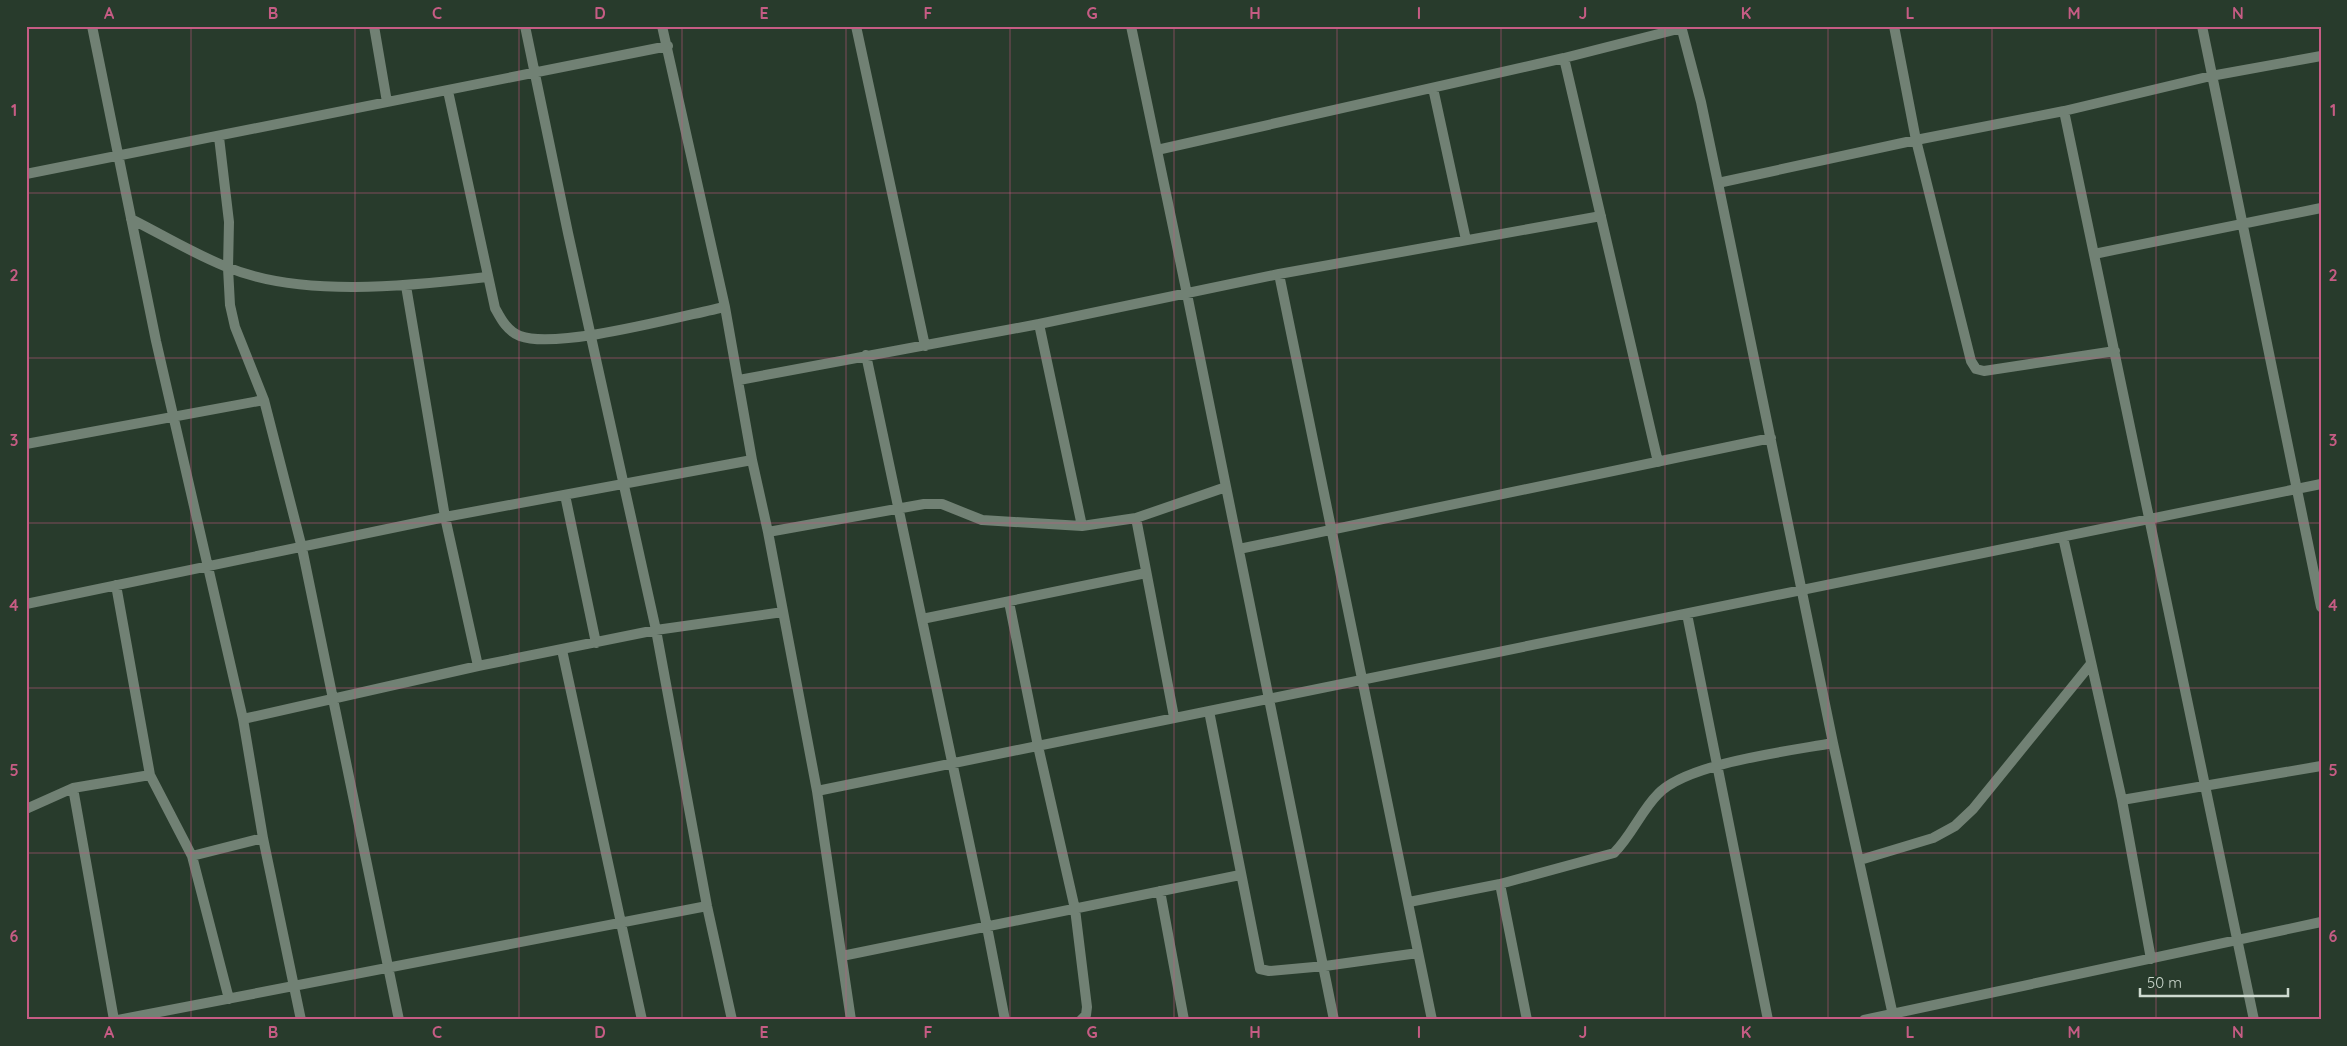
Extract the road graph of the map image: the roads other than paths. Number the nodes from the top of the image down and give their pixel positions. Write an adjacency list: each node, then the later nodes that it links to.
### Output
1 (92, 26): 22 (street)
2 (374, 26): 17 (street)
3 (525, 26): 13 (street)
4 (662, 26): 10 (street)
5 (856, 26): 39 (street)
6 (1131, 26): 21 (street)
7 (1894, 26): 20 (street)
8 (2202, 26): 14 (street)
9 (1681, 27): 11 (street); 24 (street)
10 (668, 46): 13 (street); 36 (street)
11 (1564, 58): 15 (street); 26 (street)
12 (2320, 59): 14 (street)
13 (535, 74): 16 (street); 38 (street)
14 (2211, 76): 18 (street); 28 (street)
15 (1433, 88): 21 (street); 29 (street)
16 (448, 91): 17 (street); 33 (street)
17 (387, 102): 19 (street)
18 (2064, 111): 20 (street); 30 (street)
19 (219, 137): 22 (street); 31 (street)
20 (1916, 140): 24 (street); 40 (street)
21 (1157, 150): 35 (street)
22 (119, 155): 23 (street); 27 (street)
23 (26, 174)
24 (1718, 183): 45 (street)
25 (2321, 208): 28 (street)
26 (1601, 216): 29 (street); 48 (street)
27 (131, 219): 31 (street); 44 (street)
28 (2241, 225): 30 (street); 52 (street)
29 (1466, 240): 32 (street)
30 (2094, 254): 40 (street)
31 (228, 268): 34 (street); 43 (street)
32 (1279, 274): 35 (street); 59 (street)
33 (487, 277): 34 (street); 38 (street)
34 (406, 286): 55 (street)
35 (1187, 294): 37 (street); 51 (street)
36 (725, 307): 38 (street); 42 (street)
37 (1039, 324): 39 (street); 58 (street)
38 (590, 335): 49 (street)
39 (925, 346): 41 (street)
40 (2115, 351): 57 (street)
41 (866, 355): 42 (street); 54 (street)
42 (739, 380): 47 (street)
43 (264, 400): 44 (street); 62 (street)
44 (174, 417): 46 (street); 64 (street)
45 (1771, 438): 48 (street); 67 (street)
46 (26, 444)
47 (752, 460): 49 (street); 60 (street)
48 (1658, 462): 59 (street)
49 (625, 484): 53 (street); 74 (street)
50 (2321, 484): 52 (street)
51 (1226, 487): 56 (street); 63 (street)
52 (2296, 489): 57 (street); 70 (street)
53 (565, 495): 55 (street); 75 (street)
54 (899, 508): 58 (street); 60 (street); 73 (street)
55 (445, 517): 62 (street); 77 (street)
56 (1136, 518): 58 (street); 65 (street)
57 (2150, 519): 61 (street); 91 (street)
58 (1082, 526)
59 (1332, 530): 63 (street); 79 (street)
60 (768, 532): 71 (street)
61 (2063, 537): 67 (street); 78 (street)
62 (302, 548): 64 (street); 80 (street)
63 (1239, 549): 81 (street)
64 (210, 567): 66 (street); 84 (street)
65 (1146, 573): 68 (street); 83 (street)
66 (116, 585): 69 (street); 90 (street)
67 (1803, 590): 72 (street); 85 (street)
68 (1009, 602): 73 (street); 86 (street)
69 (26, 604)
70 (2321, 607)
71 (783, 612): 74 (street); 93 (street)
72 (1687, 614): 79 (street); 88 (street)
73 (922, 619): 87 (street)
74 (656, 630): 75 (street); 103 (street)
75 (596, 643): 76 (street)
76 (562, 650): 77 (street); 105 (street)
77 (478, 666): 80 (street)
78 (2090, 666): 94 (street); 98 (street)
79 (1363, 680): 81 (street); 102 (street)
80 (334, 699): 84 (street); 112 (street)
81 (1270, 699): 82 (street); 113 (street)
82 (1209, 711): 83 (street); 99 (street)
83 (1174, 717): 86 (street)
84 (243, 719): 96 (street)
85 (1833, 743): 88 (street); 98 (street)
86 (1038, 746): 87 (street); 104 (street)
87 (952, 764): 93 (street); 107 (street)
88 (1716, 765): 100 (street); 129 (street)
89 (2321, 766): 91 (street)
90 (150, 775): 92 (street); 97 (street)
91 (2205, 785): 94 (street); 108 (street)
92 (72, 788): 95 (street); 117 (street)
93 (817, 791): 110 (street)
94 (2122, 800): 111 (street)
95 (26, 809)
96 (262, 838): 97 (street); 114 (street)
97 (192, 856): 115 (street)
98 (1860, 860): 116 (street)
99 (1240, 875): 101 (street); 113 (street)
100 (1500, 884): 102 (street); 128 (street)
101 (1160, 891): 104 (street); 125 (street)
102 (1409, 902): 109 (street)
103 (707, 906): 105 (street); 121 (street)
104 (1075, 909): 107 (street); 124 (street)
105 (622, 922): 112 (street); 120 (street)
106 (2321, 922): 108 (street)
107 (987, 926): 110 (street); 123 (street)
108 (2237, 939): 111 (street); 131 (street)
109 (1418, 953): 113 (street); 127 (street)
110 (842, 956): 122 (street)
111 (2151, 958): 116 (street)
112 (389, 966): 114 (street); 119 (street)
113 (1325, 966): 126 (street)
114 (294, 986): 115 (street); 118 (street)
115 (229, 999): 117 (street)
116 (1894, 1017): 130 (street)
117 (116, 1020)
118 (301, 1020)
119 (399, 1020)
120 (642, 1020)
121 (732, 1020)
122 (851, 1020)
123 (1005, 1020)
124 (1081, 1020)
125 (1184, 1020)
126 (1334, 1020)
127 (1432, 1020)
128 (1527, 1020)
129 (1768, 1020)
130 (1864, 1020)
131 (2254, 1020)

